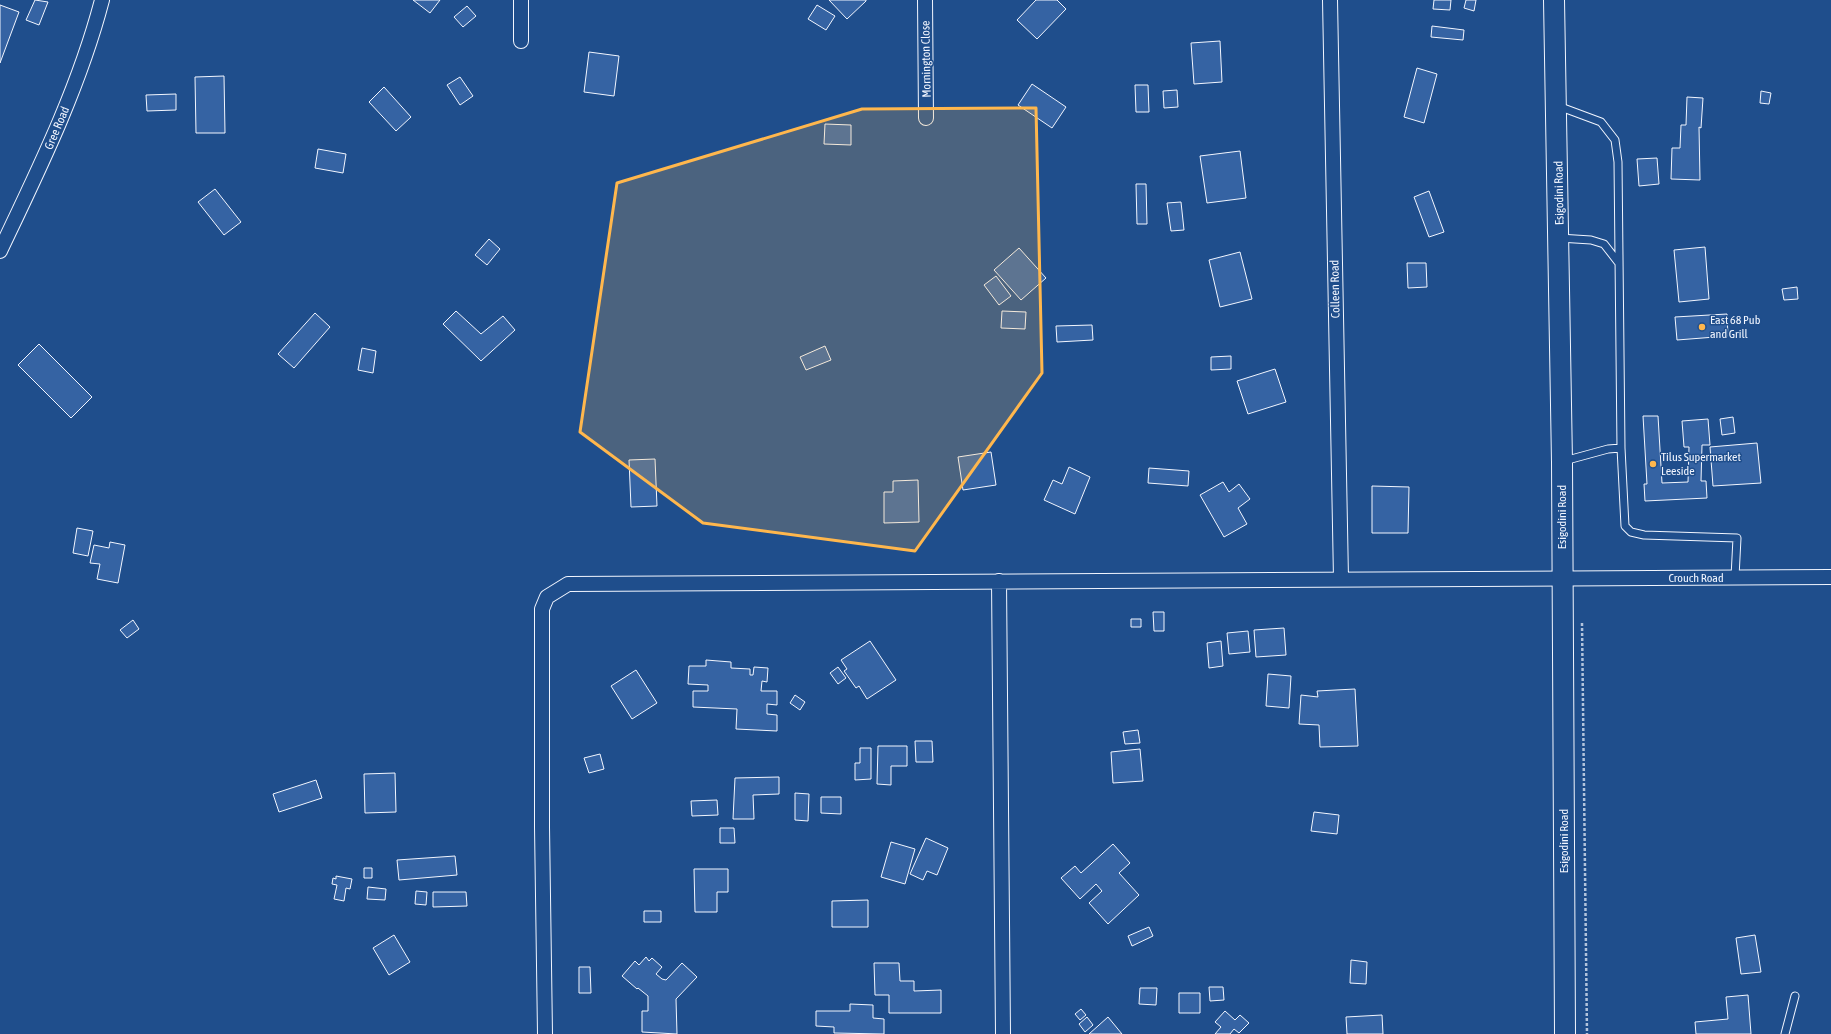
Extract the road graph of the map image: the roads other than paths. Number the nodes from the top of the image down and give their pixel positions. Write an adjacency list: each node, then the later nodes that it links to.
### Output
1 (102, 0): 10 (street, Gree Road)
2 (521, 0): 6 (street)
3 (925, 0): 8 (street, Mornington Close)
4 (1330, 0): 17 (street, Colleen Road)
5 (1554, 0): 7 (main road, Esigodini Road)
6 (521, 41)
7 (1557, 106): 9 (main road, Esigodini Road); 11 (lane)
8 (926, 118)
9 (1559, 238): 11 (lane); 13 (main road, Esigodini Road)
10 (0, 251)
11 (1618, 262): 12 (lane)
12 (1621, 448): 13 (lane); 14 (lane)
13 (1562, 462): 16 (main road, Esigodini Road)
14 (1735, 577): 15 (street, Crouch Road); 16 (street, Crouch Road)
15 (1831, 577)
16 (1561, 578): 17 (street, Crouch Road); 22 (main road, Esigodini Road)
17 (1341, 579): 18 (street, Crouch Road)
18 (999, 582): 20 (street, Crouch Road); 21 (street)
19 (1795, 996): 23 (lane)
20 (545, 1034)
21 (1003, 1034)
22 (1565, 1034)
23 (1785, 1034)

